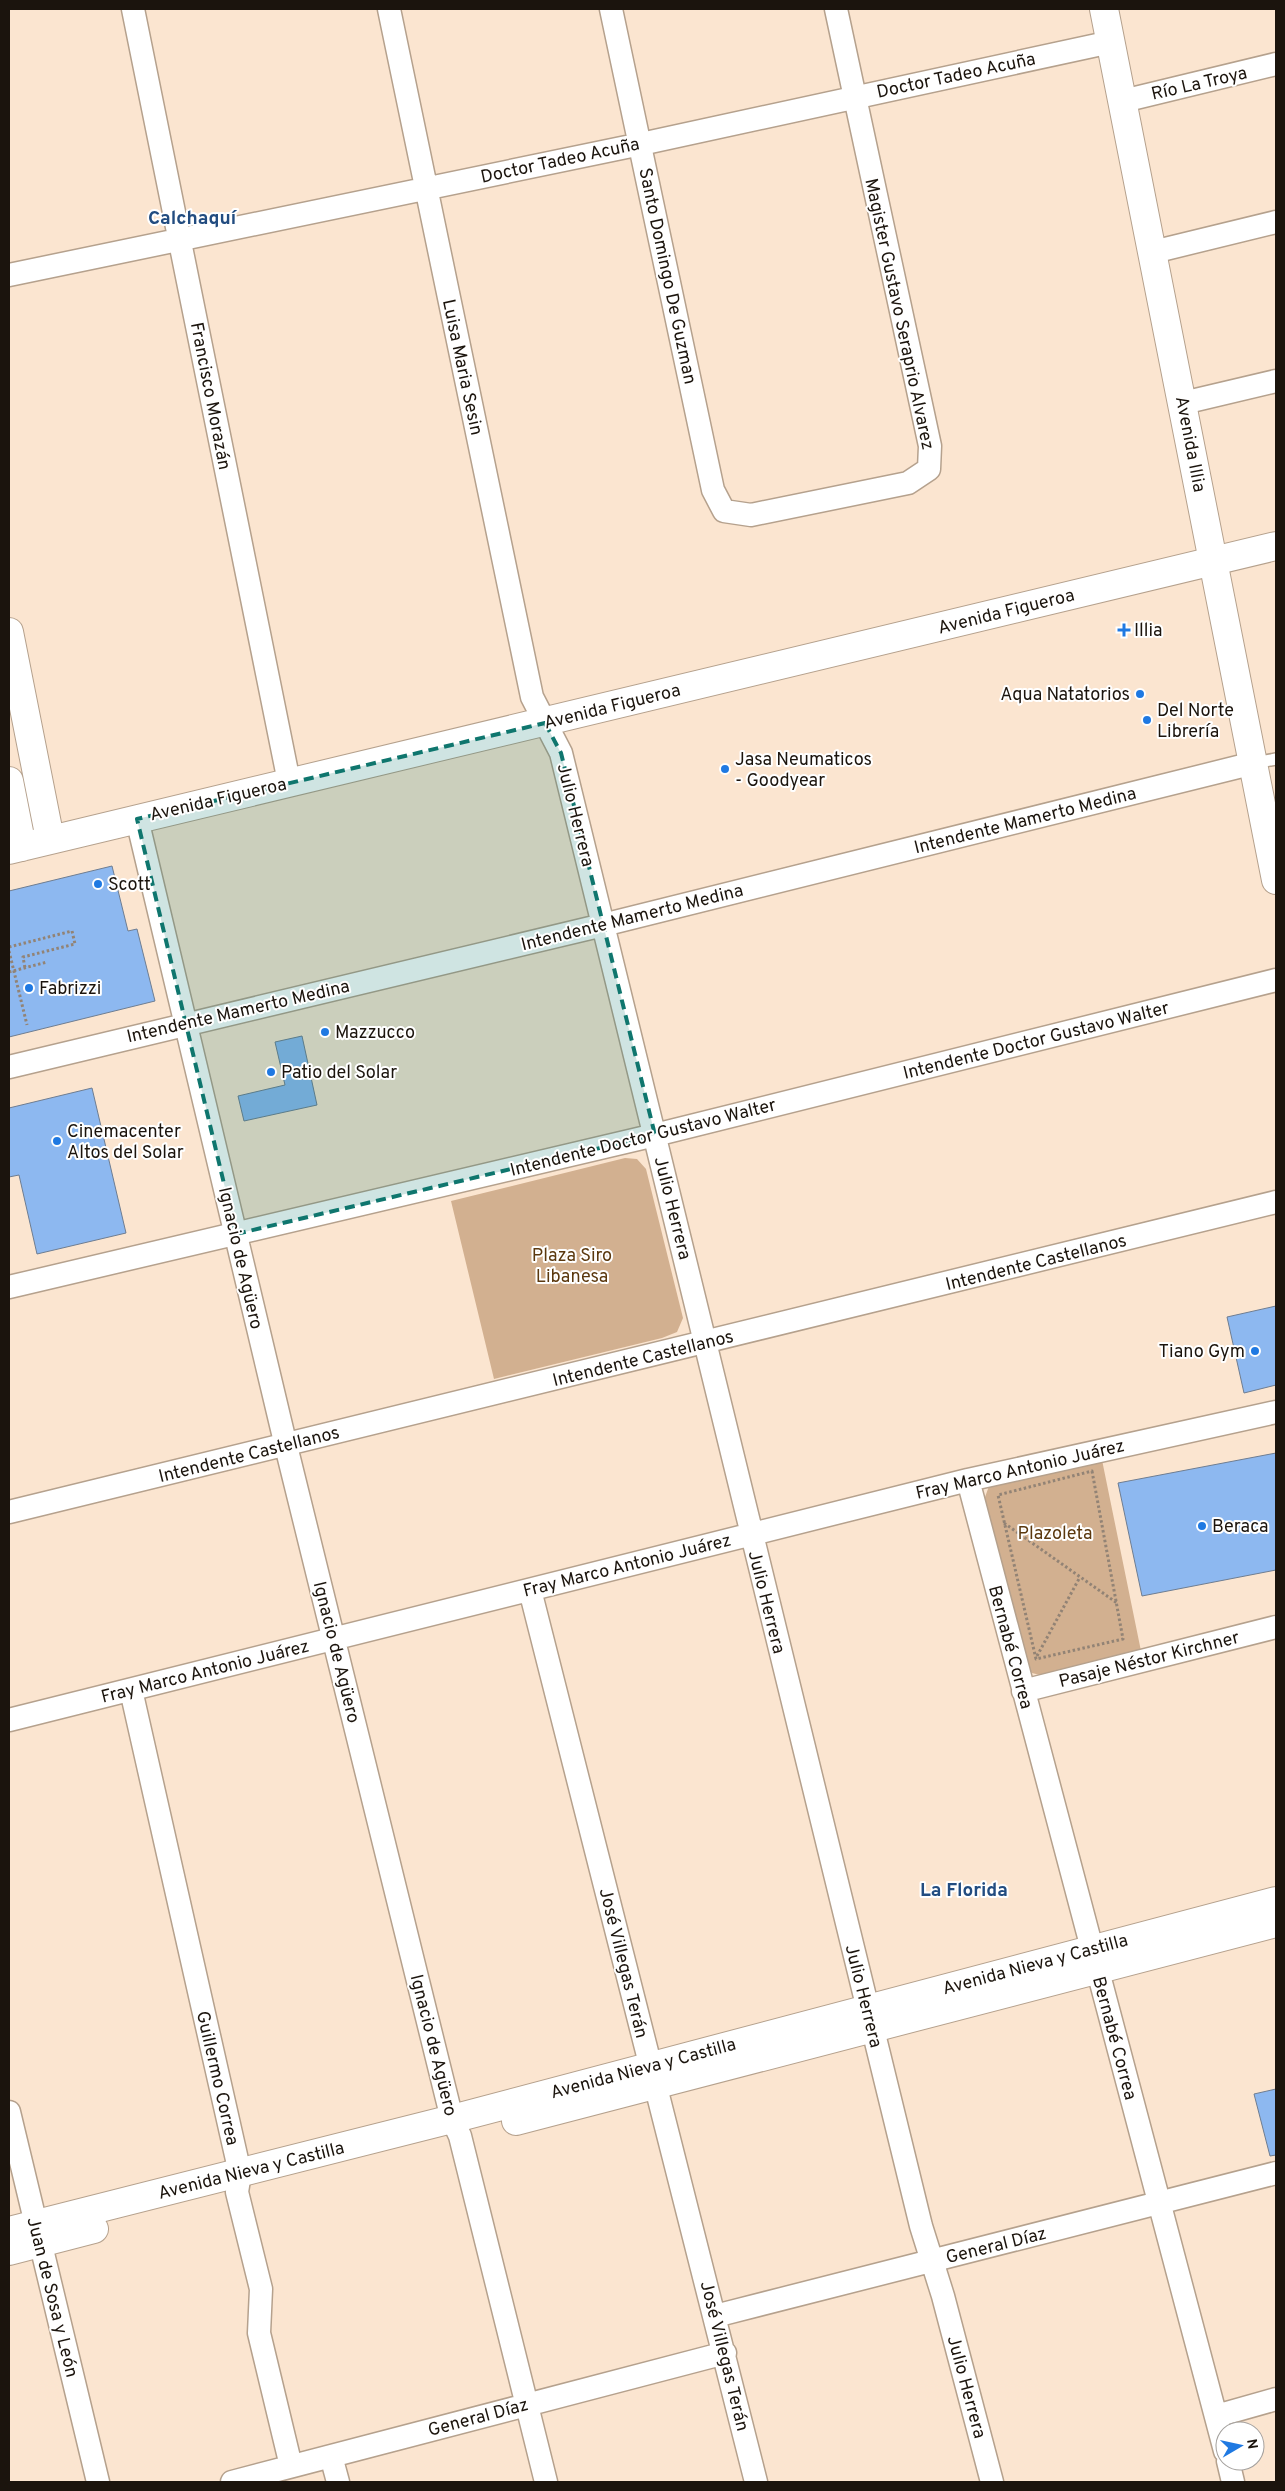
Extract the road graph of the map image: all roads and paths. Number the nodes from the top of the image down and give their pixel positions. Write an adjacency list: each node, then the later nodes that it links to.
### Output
1 (133, 9): 13 (street, Francisco Morazán)
2 (389, 9): 11 (street, Luisa Maria Sesin)
3 (611, 9): 10 (street, Santo Domingo De Guzman)
4 (836, 9): 8 (street, Magister Gustavo Seraprio Alvarez)
5 (1104, 9): 6 (main road, Avenida Illia)
6 (1111, 42): 8 (street, Doctor Tadeo Acuña); 9 (main road, Avenida Illia)
7 (1276, 64): 9 (street, Río La Troya)
8 (854, 96): 10 (street, Doctor Tadeo Acuña); 18 (street, Magister Gustavo Seraprio Alvarez)
9 (1122, 101): 14 (main road, Avenida Illia)
10 (641, 144): 11 (street, Doctor Tadeo Acuña); 18 (street, Santo Domingo De Guzman)
11 (426, 188): 13 (street, Doctor Tadeo Acuña); 22 (street, Luisa Maria Sesin)
12 (1276, 222): 14 (street)
13 (180, 240): 15 (street, Doctor Tadeo Acuña); 25 (street, Francisco Morazán)
14 (1153, 252): 17 (main road, Avenida Illia)
15 (9, 275)
16 (1276, 381): 17 (street)
17 (1183, 403): 20 (main road, Avenida Illia)
18 (724, 512)
19 (1276, 546): 20 (main road, Avenida Figueroa)
20 (1215, 561): 22 (main road, Avenida Figueroa); 23 (main road, Avenida Illia)
21 (9, 632): 27 (main road)
22 (545, 723): 25 (main road, Avenida Figueroa); 30 (street, Julio Herrera)
23 (1265, 761): 29 (main road, Avenida Illia); 30 (street, Intendente Mamerto Medina)
24 (9, 781): 28 (main road)
25 (289, 782): 26 (main road, Avenida Figueroa)
26 (137, 819): 27 (main road, Avenida Figueroa); 36 (street, Ignacio de Agüero)
27 (50, 839): 28 (main road, Avenida Figueroa)
28 (15, 848)
29 (1276, 876)
30 (603, 925): 36 (street, Intendente Mamerto Medina); 39 (street, Julio Herrera)
31 (9, 949): 33 (path); 37 (path, bridge)
32 (47, 962): 33 (path)
33 (25, 968): 34 (path)
34 (9, 972)
35 (1276, 980): 39 (street, Intendente Doctor Gustavo Walter)
36 (184, 1024): 38 (street, Intendente Mamerto Medina); 41 (street, Ignacio de Agüero)
37 (27, 1025)
38 (9, 1067)
39 (655, 1135): 41 (street, Intendente Doctor Gustavo Walter); 43 (street, Julio Herrera)
40 (1276, 1202): 43 (street, Intendente Castellanos)
41 (236, 1234): 42 (street, Intendente Doctor Gustavo Walter); 45 (street, Ignacio de Agüero)
42 (9, 1288)
43 (706, 1343): 45 (street, Intendente Castellanos); 50 (street, Julio Herrera)
44 (1276, 1412): 46 (street, Fray Marco Antonio Juárez)
45 (286, 1446): 48 (street, Intendente Castellanos); 55 (street, Ignacio de Agüero)
46 (968, 1480): 47 (street, Bernabé Correa); 50 (street, Fray Marco Antonio Juárez)
47 (974, 1504): 49 (path); 58 (street, Bernabé Correa)
48 (9, 1512)
49 (1004, 1523): 51 (path); 53 (path); 56 (path)
50 (751, 1534): 52 (street, Fray Marco Antonio Juárez); 63 (street, Julio Herrera)
51 (1080, 1577): 53 (path); 56 (path)
52 (530, 1590): 55 (street, Fray Marco Antonio Juárez); 64 (street, José Villegas Terán)
53 (1117, 1604): 56 (path)
54 (1276, 1627): 58 (street, Pasaje Néstor Kirchner)
55 (334, 1639): 57 (street, Fray Marco Antonio Juárez); 66 (street, Ignacio de Agüero)
56 (1036, 1659): 58 (path)
57 (131, 1690): 59 (street, Fray Marco Antonio Juárez); 68 (street, Guillermo Correa)
58 (1023, 1691): 62 (street, Bernabé Correa)
59 (9, 1720)
60 (1276, 1901): 62 (main road, Avenida Nieva y Castilla)
61 (1276, 1924): 62 (main road, Avenida Nieva y Castilla)
62 (1094, 1960): 63 (main road, Avenida Nieva y Castilla); 69 (street, Bernabé Correa)
63 (870, 2019): 64 (main road, Avenida Nieva y Castilla); 73 (street, Julio Herrera)
64 (652, 2075): 66 (main road, Avenida Nieva y Castilla); 74 (street, José Villegas Terán)
65 (9, 2112): 71 (street, Juan de Sosa y León)
66 (456, 2128): 68 (main road, Avenida Nieva y Castilla); 77 (street, Ignacio de Agüero)
67 (1276, 2173): 69 (street, General Díaz)
68 (239, 2182): 71 (main road, Avenida Nieva y Castilla); 81 (street, Guillermo Correa)
69 (1159, 2203): 73 (street, General Díaz); 78 (street, Bernabé Correa)
70 (9, 2231): 71 (main road, Avenida Nieva y Castilla)
71 (38, 2234): 72 (main road, Avenida Nieva y Castilla); 82 (street, Juan de Sosa y León)
72 (9, 2251)
73 (932, 2261): 74 (street, General Díaz); 87 (street, Julio Herrera)
74 (715, 2316): 75 (street, José Villegas Terán)
75 (725, 2353): 77 (street, General Díaz); 86 (street, José Villegas Terán)
76 (1276, 2399): 78 (street)
77 (526, 2404): 80 (street, General Díaz); 85 (street, Ignacio de Agüero)
78 (1216, 2416): 79 (street, Bernabé Correa)
79 (1217, 2421)
80 (332, 2456): 81 (street, General Díaz); 84 (street)
81 (291, 2466): 83 (street, General Díaz)
82 (98, 2482)
83 (232, 2482)
84 (338, 2482)
85 (546, 2482)
86 (756, 2482)
87 (992, 2482)

